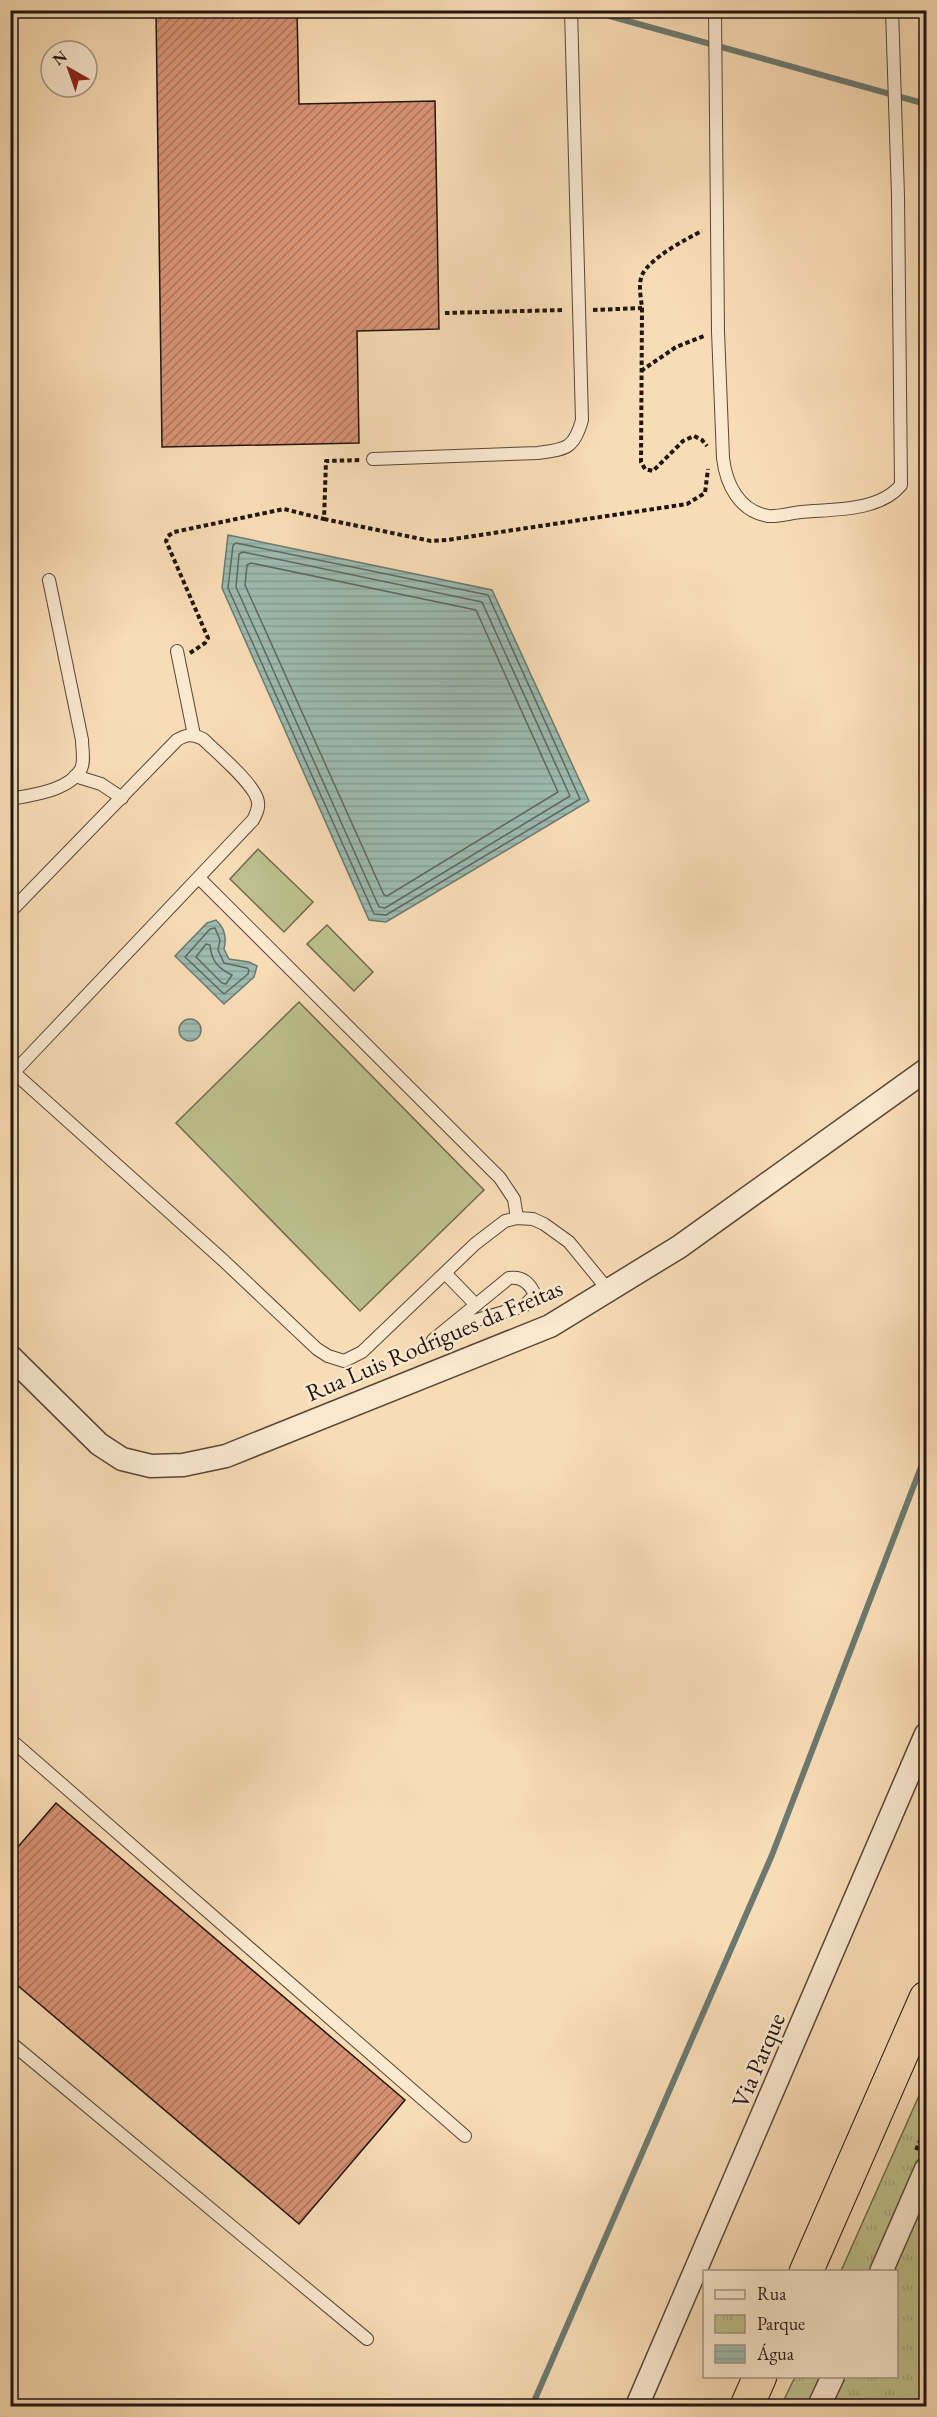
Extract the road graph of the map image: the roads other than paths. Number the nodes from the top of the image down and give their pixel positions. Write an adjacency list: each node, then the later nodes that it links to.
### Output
1 (571, 10): 4 (lane)
2 (715, 10): 3 (lane)
3 (892, 10)
4 (373, 459)
5 (50, 580): 8 (lane)
6 (178, 655): 7 (lane)
7 (194, 735): 9 (lane); 11 (lane)
8 (75, 776): 9 (lane); 10 (lane)
9 (122, 798): 12 (lane)
10 (10, 800)
11 (199, 878): 14 (lane); 15 (lane)
12 (10, 912)
13 (927, 1070): 17 (street, Rua Luis Rodrigues da Freitas)
14 (12, 1071): 16 (lane)
15 (517, 1218): 16 (lane); 17 (lane)
16 (445, 1273): 18 (lane)
17 (609, 1291): 21 (street, Rua Luis Rodrigues da Freitas)
18 (476, 1305): 19 (lane); 19 (lane)
19 (450, 1328): 20 (lane)
20 (433, 1341)
21 (10, 1356)
22 (927, 1734): 33 (street, Via Parque)
23 (10, 1739): 26 (lane)
24 (927, 1998): 28 (highway)
25 (10, 2042): 30 (lane)
26 (465, 2136)
27 (927, 2169): 29 (street)
28 (806, 2270)
29 (881, 2270)
30 (367, 2339)
31 (759, 2378): 34 (highway)
32 (832, 2378): 35 (street)
33 (637, 2406)
34 (747, 2406)
35 (819, 2406)

